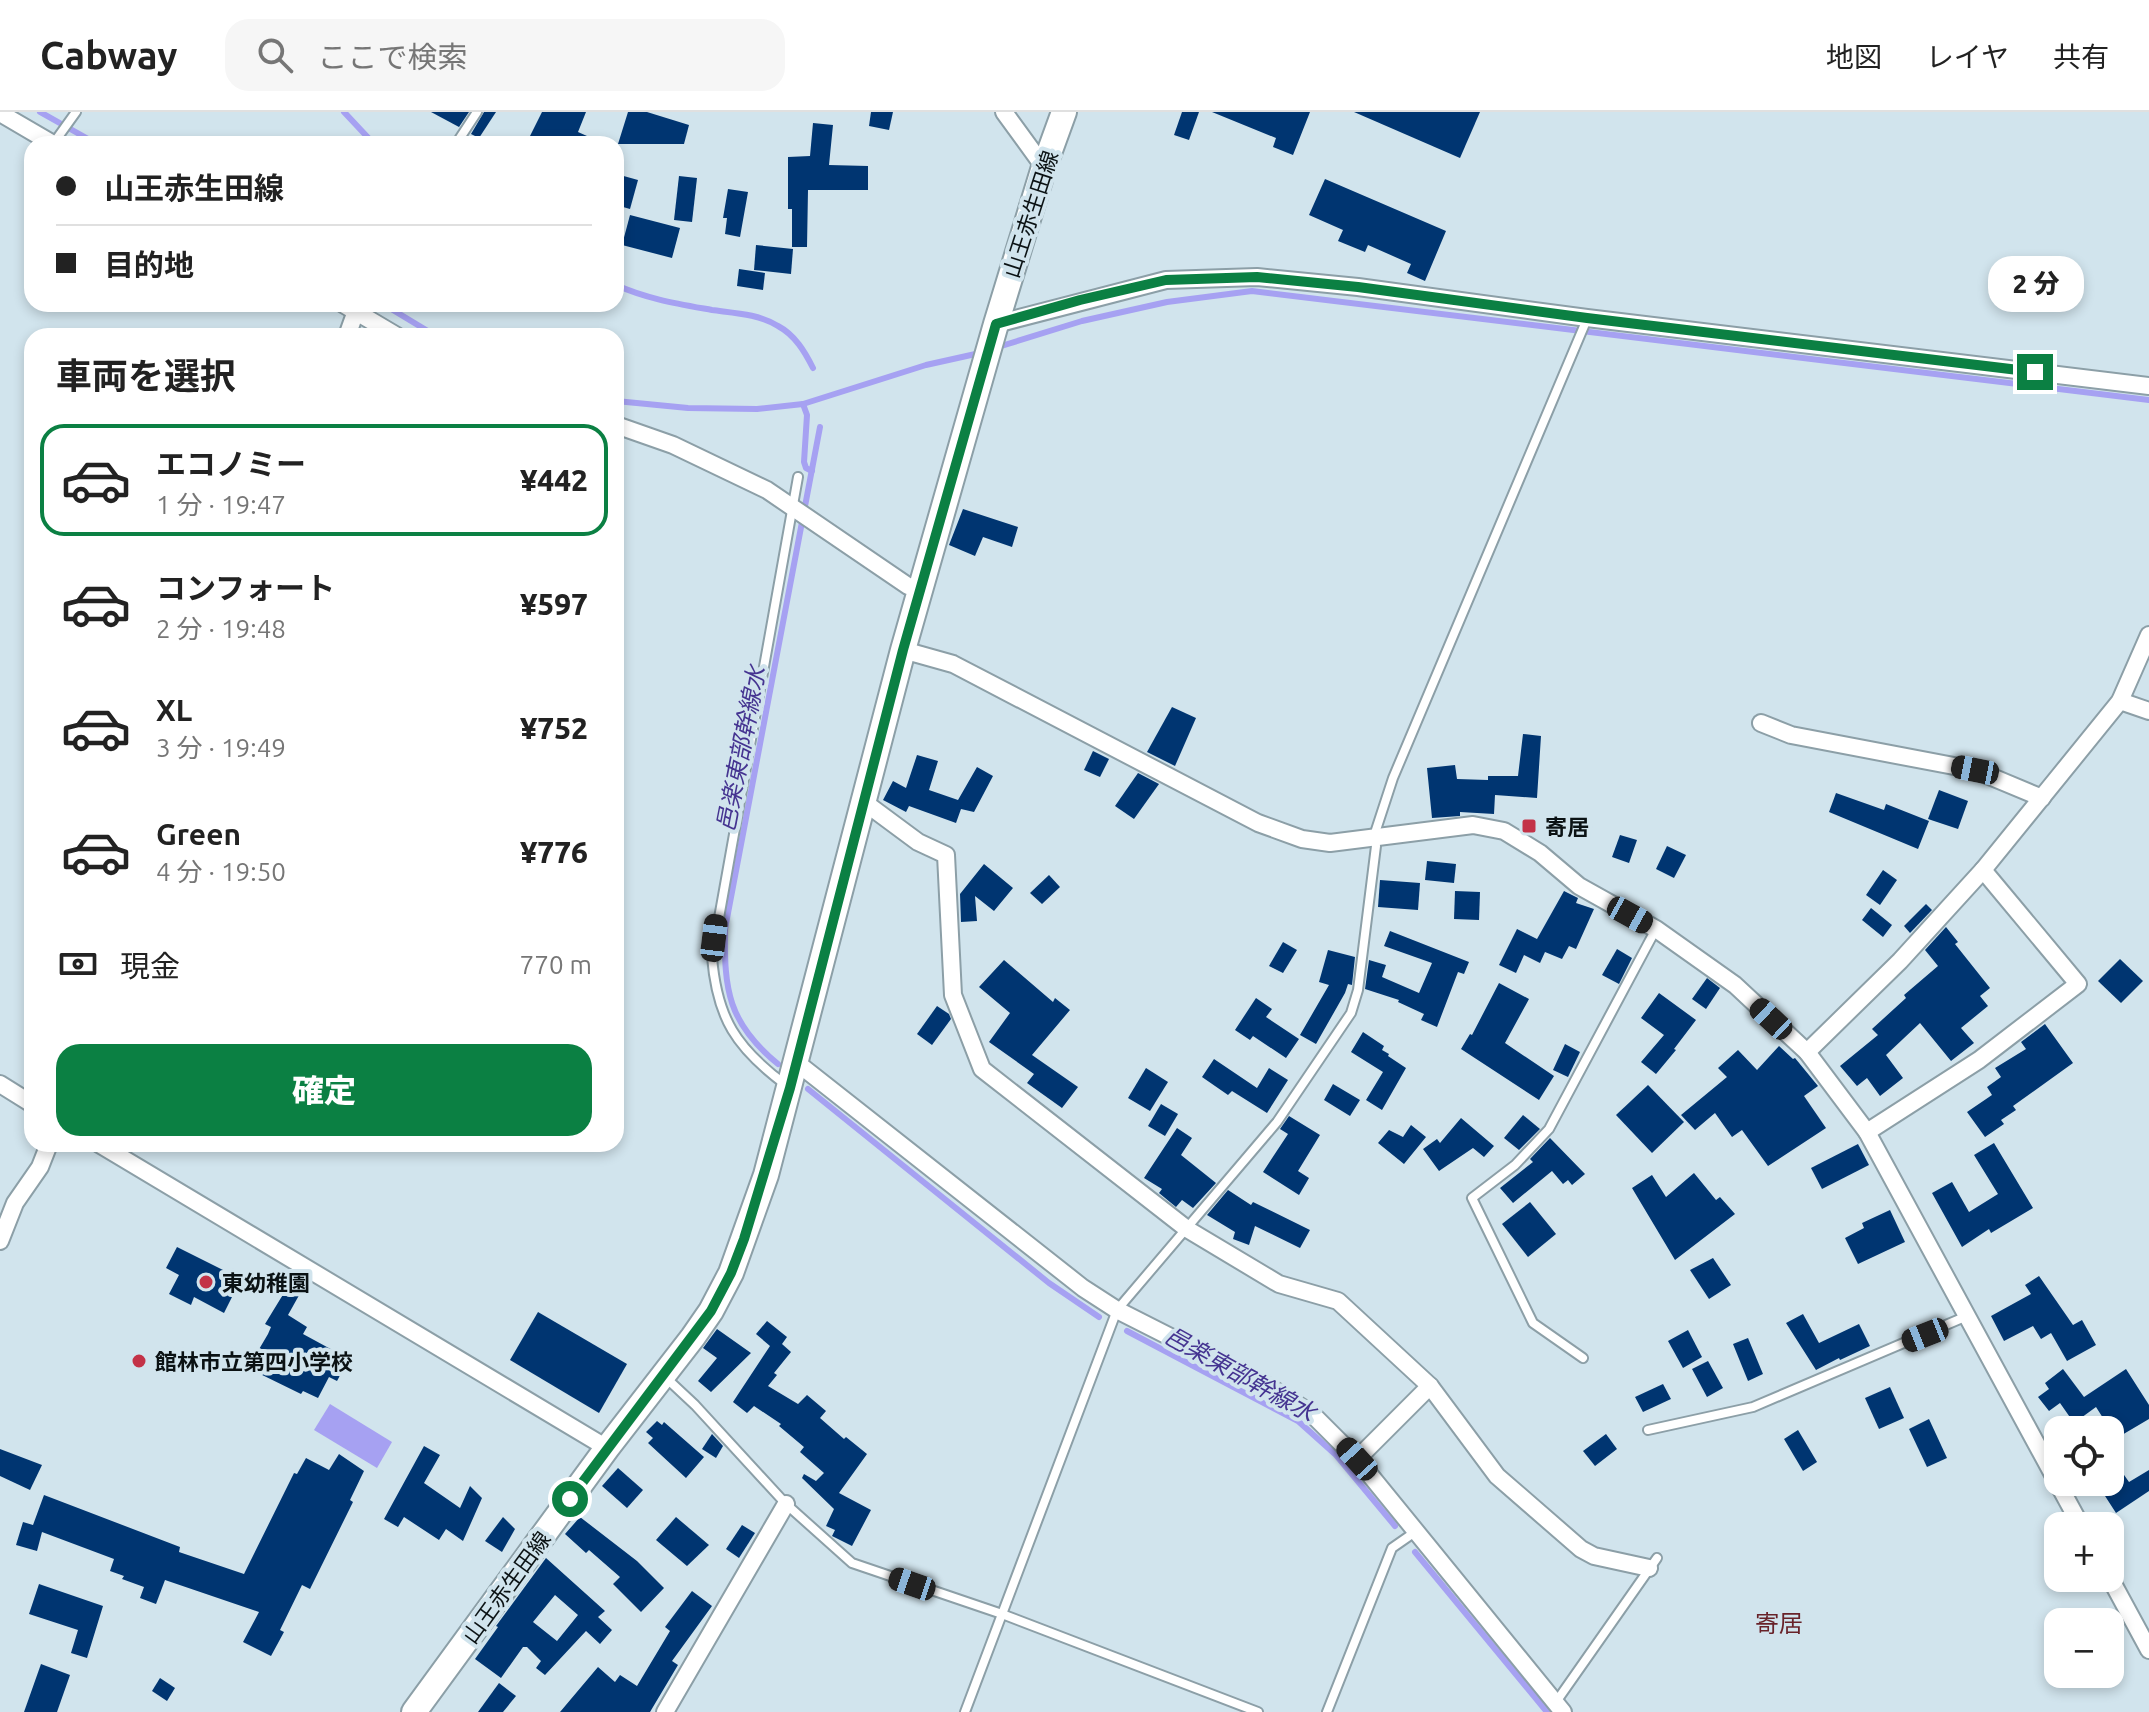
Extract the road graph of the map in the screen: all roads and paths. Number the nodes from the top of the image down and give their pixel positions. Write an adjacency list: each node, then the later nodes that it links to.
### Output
1 (76, 112): 7 (lane)
2 (477, 112): 8 (lane)
3 (1004, 112): 9 (street)
4 (1064, 112): 9 (main road, 山王赤生田線)
5 (0, 113): 6 (street)
6 (39, 136)
7 (59, 136)
8 (461, 136)
9 (1044, 167): 12 (main road, 山王赤生田線)
10 (362, 312): 13 (street)
11 (1587, 318): 12 (street); 14 (street); 26 (lane)
12 (996, 324): 18 (main road, 山王赤生田線)
13 (385, 328)
14 (2149, 386)
15 (624, 428): 17 (street)
16 (798, 477): 17 (lane)
17 (795, 506): 18 (street); 32 (lane)
18 (920, 590): 20 (main road, 山王赤生田線)
19 (2149, 635): 21 (street)
20 (903, 650): 25 (main road, 山王赤生田線); 26 (street)
21 (2120, 701): 22 (street); 24 (street)
22 (2149, 711)
23 (1761, 723): 24 (street)
24 (2042, 798): 27 (street)
25 (864, 802): 30 (main road, 山王赤生田線); 37 (street)
26 (1374, 836): 28 (street); 37 (lane)
27 (1983, 870): 29 (street); 34 (street)
28 (1656, 929): 29 (street); 41 (lane)
29 (1807, 1052): 34 (street)
30 (796, 1062): 32 (main road, 山王赤生田線); 39 (street)
31 (0, 1084): 33 (street)
32 (790, 1088): 42 (main road, 山王赤生田線)
33 (24, 1099)
34 (1867, 1132): 40 (street)
35 (46, 1152): 38 (street)
36 (112, 1152): 45 (street)
37 (1187, 1229): 39 (lane); 43 (street)
38 (0, 1241)
39 (1117, 1310): 46 (street); 52 (lane)
40 (1967, 1316): 44 (lane); 48 (street)
41 (1583, 1358)
42 (663, 1376): 45 (main road, 山王赤生田線); 47 (lane)
43 (1430, 1386): 46 (street); 50 (street)
44 (1648, 1430)
45 (607, 1448): 55 (main road, 山王赤生田線)
46 (1357, 1459): 49 (street)
47 (786, 1504): 52 (lane); 56 (street)
48 (2073, 1512)
49 (1415, 1532): 54 (street); 59 (lane)
50 (1653, 1563): 54 (lane)
51 (2118, 1592): 53 (street)
52 (1002, 1614): 57 (lane); 58 (lane)
53 (2149, 1650)
54 (1560, 1707)
55 (415, 1712)
56 (665, 1712)
57 (965, 1712)
58 (1258, 1712)
59 (1327, 1712)

